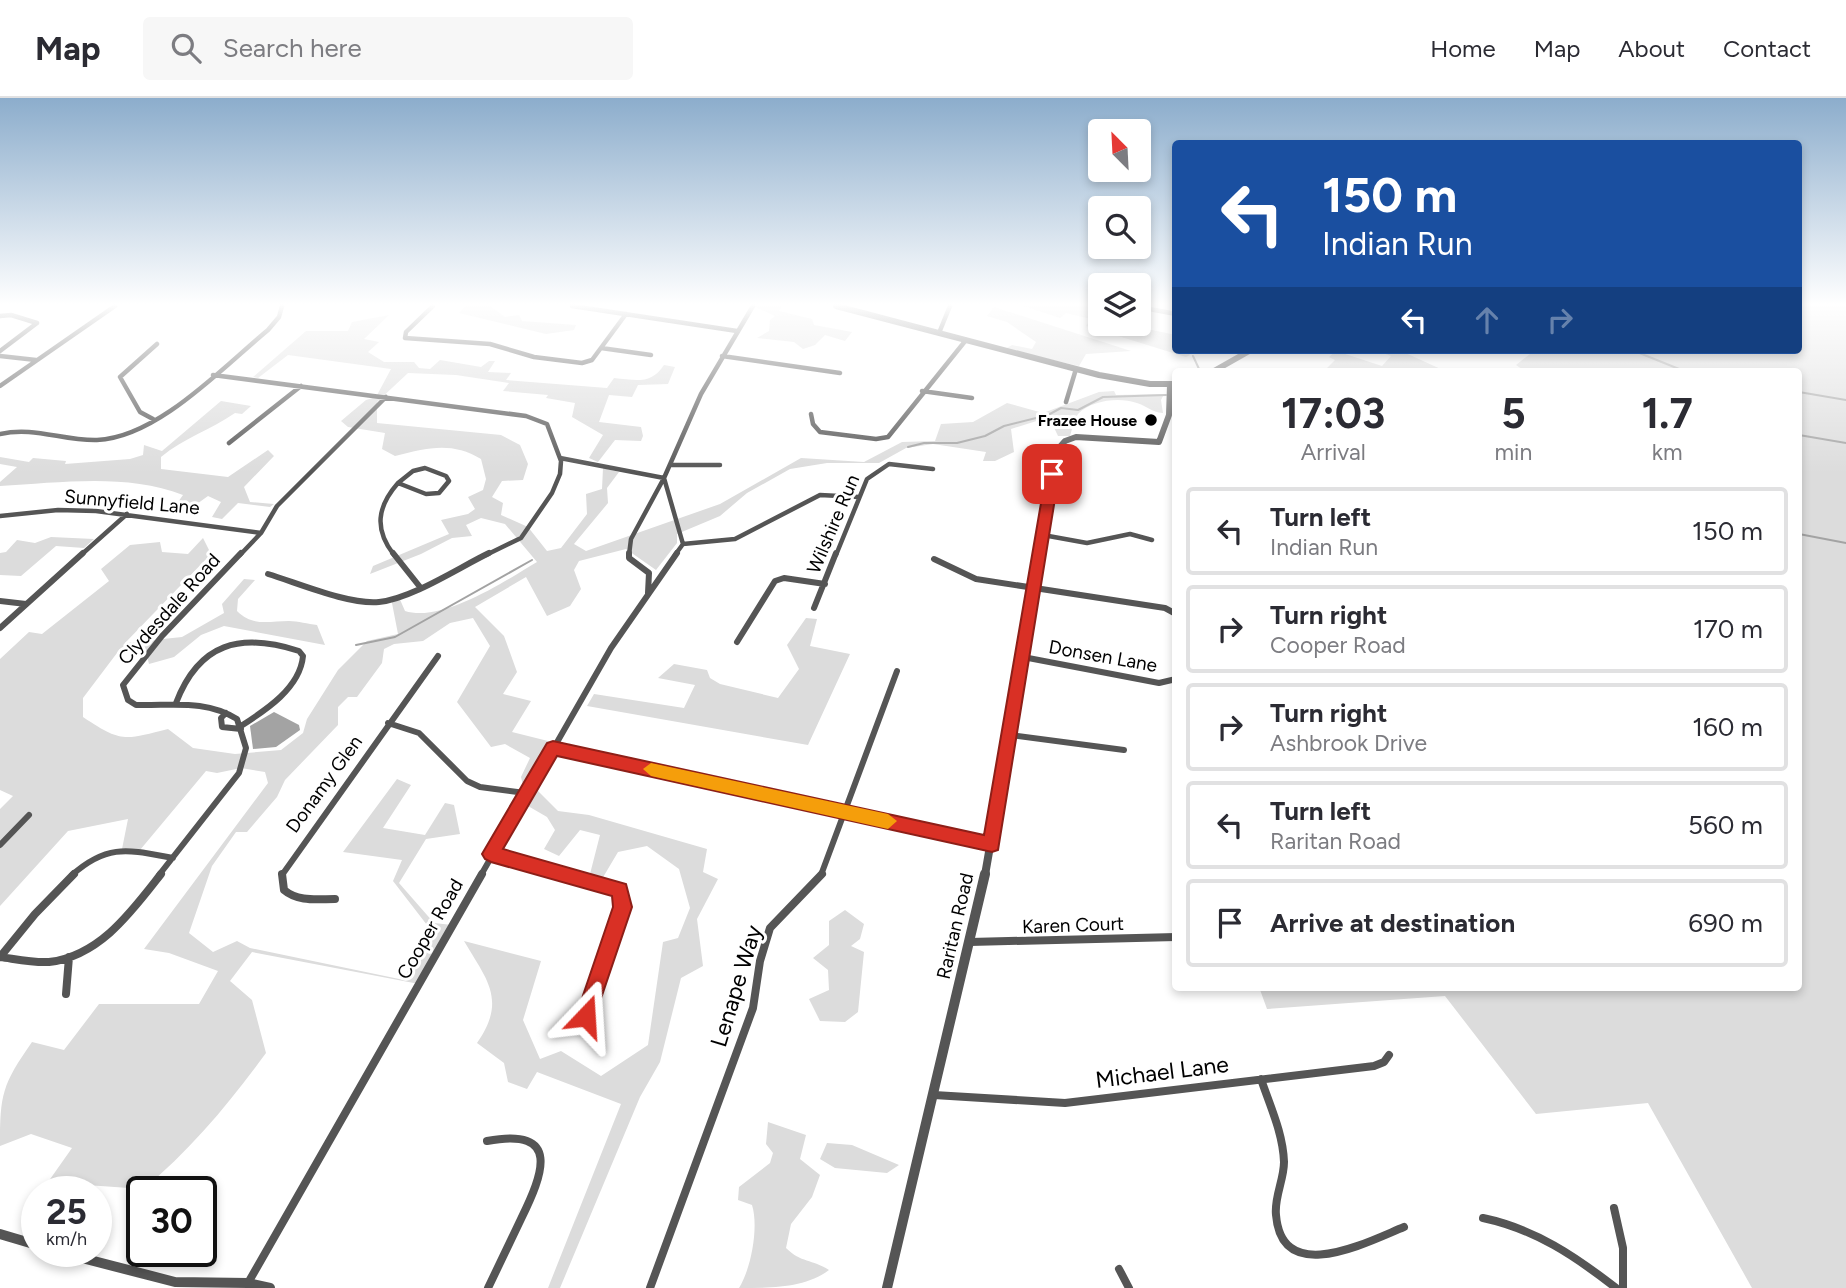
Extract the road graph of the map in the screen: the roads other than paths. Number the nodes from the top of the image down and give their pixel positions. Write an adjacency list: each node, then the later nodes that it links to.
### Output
1 (35, 362): 11 (street)
2 (137, 362): 19 (street)
3 (228, 362): 10 (street)
4 (719, 362): 23 (street)
5 (760, 362): 9 (street)
6 (947, 362): 14 (street)
7 (1048, 362): 8 (street)
8 (1076, 369): 13 (street); 17 (street)
9 (840, 373)
10 (213, 374): 12 (street); 19 (street)
11 (0, 386)
12 (301, 386): 15 (street); 21 (street)
13 (1172, 389): 34 (street, Raritan Road)
14 (922, 391): 16 (street); 18 (street)
15 (386, 397): 22 (street); 33 (street, Clydesdale Road)
16 (972, 398)
17 (1066, 402)
18 (811, 414)
19 (153, 419): 20 (street)
20 (0, 434)
21 (229, 443)
22 (560, 458): 26 (street); 42 (street)
23 (670, 465): 24 (street); 26 (street)
24 (720, 465)
25 (933, 469): 30 (street, Wilshire Run)
26 (664, 478): 28 (street); 29 (street)
27 (398, 483): 27 (street); 42 (street)
28 (667, 492): 29 (street); 36 (street)
29 (656, 493): 38 (street)
30 (859, 497): 36 (street); 41 (street, Wilshire Run)
31 (127, 514): 32 (street, Sunnyfield Lane); 33 (street, Sunnyfield Lane); 46 (street)
32 (0, 516)
33 (261, 533): 55 (street, Clydesdale Road)
34 (1043, 535): 35 (street); 43 (street, Raritan Road)
35 (1152, 540)
36 (683, 544): 39 (street, Cooper Road)
37 (934, 559): 43 (street)
38 (649, 573): 39 (street); 44 (street)
39 (663, 573): 44 (street, Cooper Road)
40 (268, 574): 42 (street)
41 (825, 584): 47 (street, Wilshire Run); 50 (street)
42 (420, 587)
43 (1034, 587): 48 (street); 52 (street, Raritan Road)
44 (648, 595): 60 (street, Cooper Road)
45 (0, 601): 46 (street)
46 (26, 604): 49 (street)
47 (814, 608)
48 (1172, 612)
49 (0, 628)
50 (737, 642)
51 (438, 656): 57 (street, Donamy Glen)
52 (1023, 657): 54 (street, Donsen Lane); 59 (street, Raritan Road)
53 (897, 671): 63 (street, Lenape Way)
54 (1172, 680)
55 (176, 703): 56 (street, Clydesdale Road); 58 (street)
56 (226, 713): 58 (street, Clydesdale Road); 58 (street)
57 (388, 723): 62 (street); 69 (street, Donamy Glen)
58 (241, 727): 68 (street)
59 (1010, 735): 61 (street); 65 (street, Raritan Road)
60 (553, 748): 62 (street, Cooper Road); 63 (street)
61 (1124, 750)
62 (526, 793): 67 (street, Cooper Road)
63 (843, 811): 65 (street); 90 (street, Lenape Way)
64 (29, 815): 66 (street)
65 (992, 844): 71 (street, Raritan Road)
66 (0, 845)
67 (491, 854): 75 (street); 87 (street, Cooper Road)
68 (173, 858): 72 (street); 73 (street)
69 (335, 900)
70 (1172, 937): 71 (street, Karen Court)
71 (970, 942): 78 (street, Raritan Road)
72 (0, 957): 73 (street)
73 (69, 957): 74 (street)
74 (66, 994)
75 (586, 1016)
76 (1389, 1055): 77 (street, Michael Lane)
77 (1261, 1079): 78 (street, Michael Lane); 82 (street)
78 (934, 1095): 91 (street, Raritan Road)
79 (488, 1141): 89 (street)
80 (1614, 1209): 94 (street)
81 (1483, 1218): 93 (street)
82 (1404, 1227)
83 (0, 1234): 84 (street)
84 (21, 1240)
85 (112, 1266): 87 (street)
86 (1119, 1269): 92 (street)
87 (248, 1283): 88 (street)
88 (270, 1288)
89 (488, 1288)
90 (650, 1288)
91 (887, 1288)
92 (1129, 1288)
93 (1616, 1288)
94 (1623, 1288)

